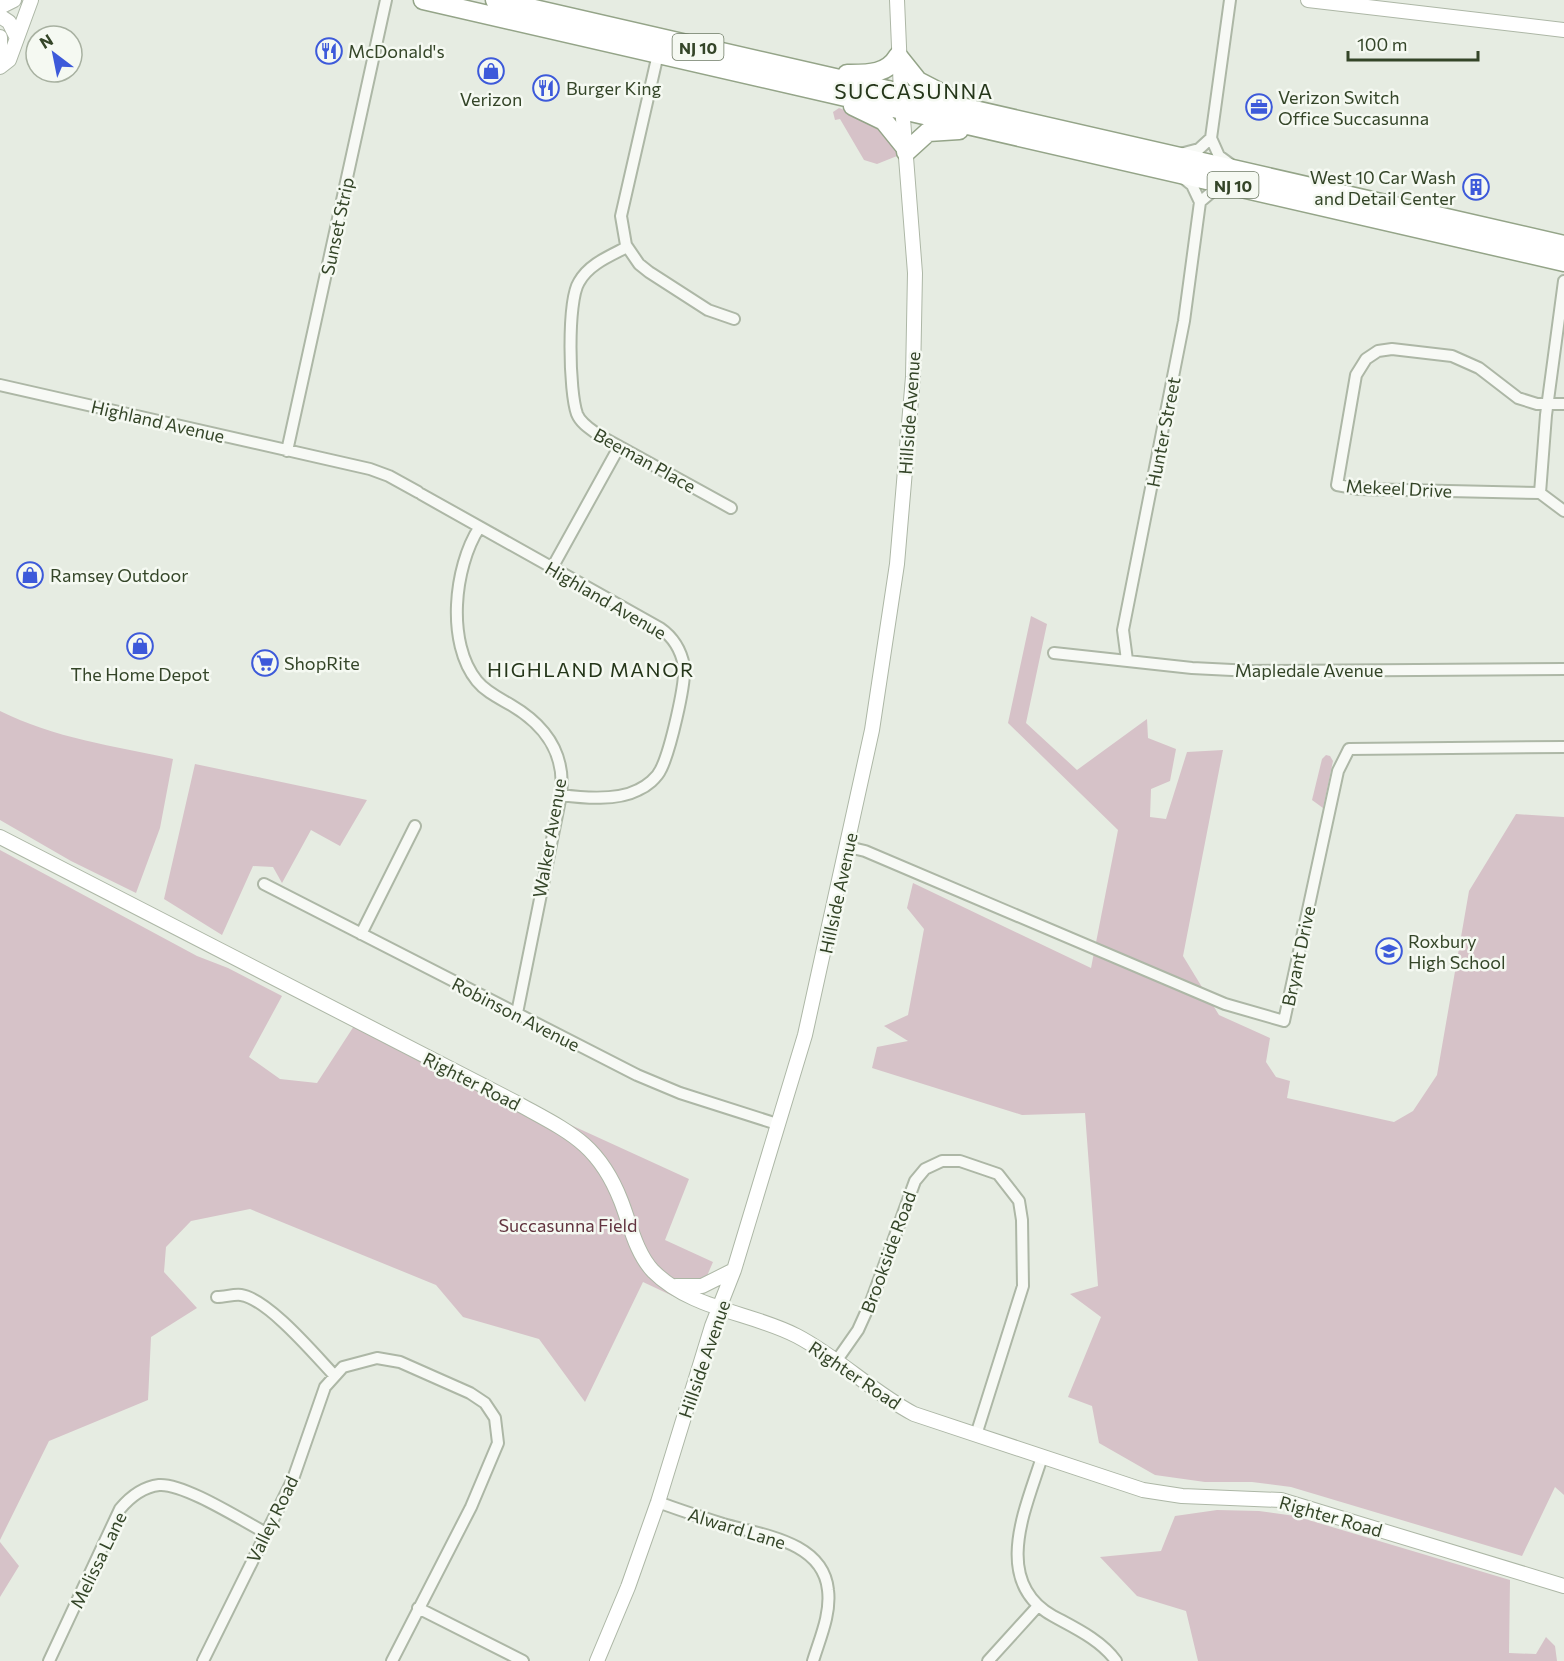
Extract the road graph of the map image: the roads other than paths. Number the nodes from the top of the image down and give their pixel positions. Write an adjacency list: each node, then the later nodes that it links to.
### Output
1 (15, 0): 9 (street)
2 (31, 0): 13 (street)
3 (386, 0): 39 (street, Sunset Strip)
4 (423, 0): 15 (highway, NJ 10)
5 (495, 0): 19 (highway, NJ 10)
6 (897, 0): 16 (street, Hillside Avenue)
7 (1230, 0): 24 (street)
8 (1308, 0): 11 (street)
9 (0, 7)
10 (0, 16): 13 (street)
11 (1564, 30)
12 (0, 38): 14 (street)
13 (17, 38): 18 (street)
14 (0, 53)
15 (658, 54): 20 (highway, NJ 10); 31 (street)
16 (898, 56): 19 (highway); 21 (street, Hillside Avenue); 22 (highway)
17 (0, 61): 18 (street)
18 (0, 66)
19 (823, 75): 21 (highway, NJ 10)
20 (831, 93): 21 (highway, NJ 10); 25 (highway)
21 (901, 101): 22 (highway, NJ 10); 23 (highway, NJ 10); 25 (street, Hillside Avenue)
22 (983, 113): 26 (highway, NJ 10)
23 (994, 132): 25 (highway); 27 (highway, NJ 10)
24 (1210, 138): 26 (street); 28 (street)
25 (906, 149): 52 (street, Hillside Avenue)
26 (1170, 155): 28 (highway, NJ 10)
27 (1177, 173): 28 (highway, NJ 10); 29 (street)
28 (1238, 179): 29 (street); 30 (highway, NJ 10); 32 (highway, NJ 10)
29 (1200, 202): 46 (street, Hunter Street)
30 (1564, 245)
31 (627, 247): 34 (street); 38 (street, Beeman Place)
32 (1564, 262)
33 (1564, 281): 36 (street)
34 (734, 319)
35 (0, 385): 39 (street, Highland Avenue)
36 (1548, 404): 37 (street); 40 (street); 40 (street, Mekeel Drive)
37 (1564, 404)
38 (619, 447): 41 (street, Beeman Place); 44 (street)
39 (287, 451): 43 (street, Highland Avenue)
40 (1540, 494): 42 (street)
41 (731, 508)
42 (1564, 511)
43 (479, 528): 44 (street, Highland Avenue); 49 (street, Walker Avenue)
44 (552, 568): 49 (street, Highland Avenue)
45 (1054, 653): 46 (street, Mapledale Avenue)
46 (1127, 660): 47 (street, Mapledale Avenue)
47 (1564, 669)
48 (1564, 747): 52 (street, Bryant Drive)
49 (561, 795): 55 (street, Walker Avenue)
50 (415, 826): 54 (street)
51 (0, 837): 58 (street, Righter Road)
52 (848, 847): 56 (street, Hillside Avenue)
53 (264, 884): 54 (street, Robinson Avenue)
54 (361, 934): 55 (street, Robinson Avenue)
55 (517, 1013): 56 (street, Robinson Avenue)
56 (777, 1124): 57 (street, Hillside Avenue)
57 (734, 1270): 58 (street); 60 (street, Hillside Avenue)
58 (674, 1286): 60 (street, Righter Road)
59 (217, 1297): 62 (street)
60 (720, 1308): 61 (street, Righter Road); 65 (street, Hillside Avenue)
61 (837, 1360): 63 (street, Righter Road); 63 (street, Brookside Road)
62 (334, 1375): 66 (street, Valley Road); 69 (street)
63 (976, 1435): 64 (street, Righter Road)
64 (1042, 1457): 67 (street, Righter Road); 68 (street)
65 (658, 1502): 74 (street, Hillside Avenue); 75 (street, Alward Lane)
66 (266, 1533): 70 (street, Melissa Lane); 71 (street, Valley Road)
67 (1564, 1586)
68 (1038, 1606): 76 (street); 77 (street)
69 (418, 1608): 72 (street); 73 (street)
70 (49, 1661)
71 (203, 1661)
72 (392, 1661)
73 (523, 1661)
74 (597, 1661)
75 (813, 1661)
76 (988, 1661)
77 (1116, 1661)

